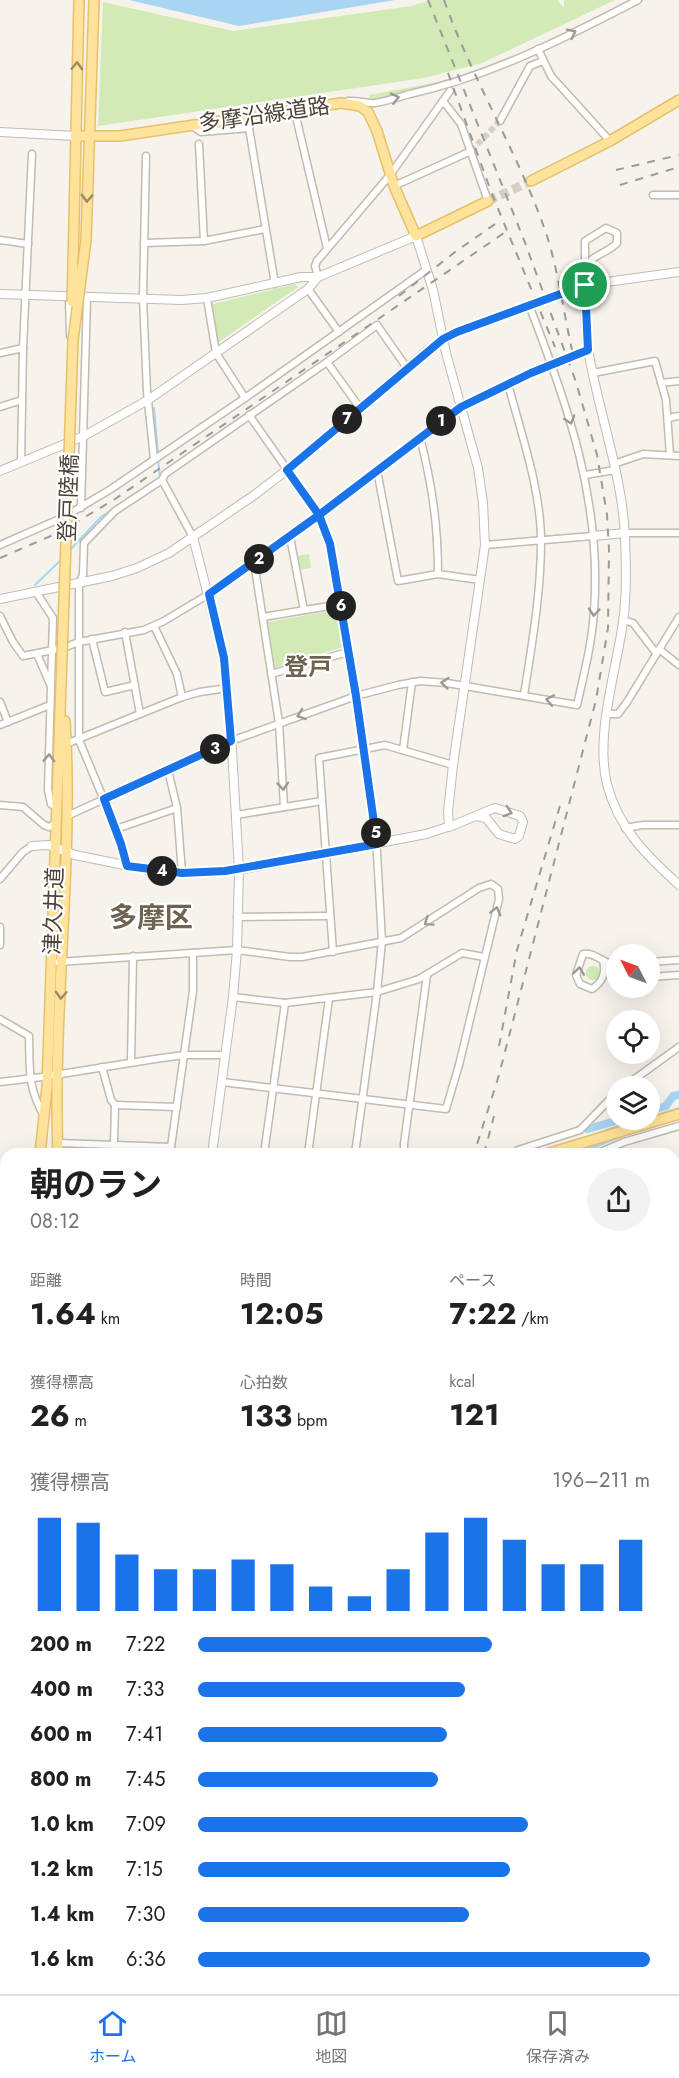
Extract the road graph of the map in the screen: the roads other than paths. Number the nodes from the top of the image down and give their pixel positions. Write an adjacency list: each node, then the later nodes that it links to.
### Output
1 (79, 0): 14 (main road, one-way to 1)
2 (94, 0): 15 (main road)
3 (638, 0): 4 (street, one-way to 3)
4 (538, 49): 5 (street); 9 (street, one-way to 4)
5 (543, 61): 11 (street); 16 (street)
6 (450, 91): 8 (street)
7 (679, 100): 16 (main road)
8 (443, 101): 18 (street); 21 (street)
9 (341, 103): 12 (main road, 多摩沿線道路); 21 (main road, 多摩沿線道路)
10 (297, 121): 33 (street)
11 (500, 121)
12 (191, 124): 15 (main road, 多摩沿線道路); 27 (street)
13 (0, 132): 14 (street)
14 (75, 136): 15 (main road, 多摩沿線道路); 50 (main road, 登戸陸橋, bridge)
15 (90, 136): 50 (main road, 登戸陸橋, one-way to 50, bridge)
16 (610, 141): 22 (main road)
17 (199, 144): 30 (street)
18 (471, 152): 23 (street); 26 (street)
19 (32, 154): 31 (street)
20 (146, 156): 32 (street)
21 (390, 175): 23 (main road, 多摩沿線道路); 33 (street)
22 (531, 181)
23 (394, 186): 28 (main road, 多摩沿線道路)
24 (653, 195): 25 (street)
25 (679, 195)
26 (488, 201): 28 (main road)
27 (265, 229): 30 (street); 38 (street)
28 (416, 236): 35 (street); 37 (street)
29 (0, 240): 31 (street)
30 (204, 241): 32 (street)
31 (28, 243): 42 (street)
32 (144, 243): 45 (street)
33 (327, 248): 37 (street)
34 (585, 267): 34 (street); 39 (street)
35 (426, 270): 48 (street); 49 (street)
36 (679, 272): 39 (street)
37 (318, 277): 38 (street); 40 (street)
38 (274, 284): 46 (street)
39 (585, 285): 47 (street); 52 (street)
40 (308, 289): 48 (street); 54 (street)
41 (0, 294): 42 (street)
42 (26, 296): 43 (street); 51 (street)
43 (69, 297): 44 (street); 73 (street)
44 (87, 298): 45 (street); 71 (street)
45 (143, 298): 46 (street); 64 (street)
46 (207, 298): 54 (street)
47 (529, 305): 49 (street); 56 (street)
48 (339, 332): 62 (street)
49 (443, 339): 57 (street); 65 (street)
50 (73, 340): 116 (main road, 登戸陸橋, bridge)
51 (22, 348): 53 (street); 63 (street)
52 (588, 350): 56 (street); 58 (street)
53 (0, 352)
54 (216, 353): 62 (street); 64 (street)
55 (327, 362): 57 (street); 67 (street); 68 (street)
56 (552, 364): 61 (street); 82 (street, one-way to 82)
57 (407, 368): 67 (street)
58 (593, 373): 60 (street); 78 (street)
59 (679, 381): 60 (street)
60 (661, 383): 70 (street)
61 (508, 384): 65 (street); 92 (street)
62 (245, 398): 76 (street)
63 (22, 400): 66 (street); 77 (street)
64 (148, 400): 71 (street); 76 (street)
65 (461, 407): 72 (street); 94 (street)
66 (0, 408)
67 (360, 408): 79 (street)
68 (249, 415): 79 (street); 83 (street)
69 (679, 416): 70 (street)
70 (668, 418): 74 (street)
71 (84, 436): 73 (street); 84 (street)
72 (420, 437): 80 (street); 97 (street)
73 (68, 442): 77 (street); 86 (street)
74 (670, 455): 75 (street); 78 (street)
75 (679, 456)
76 (154, 459): 84 (street)
77 (21, 462): 81 (street)
78 (615, 467): 82 (street); 87 (street)
79 (287, 470): 85 (street); 90 (street)
80 (377, 470): 85 (street); 97 (street)
81 (0, 471)
82 (585, 475): 89 (street)
83 (162, 480): 90 (street); 99 (street)
84 (81, 508): 86 (street)
85 (319, 515): 91 (street); 104 (street)
86 (64, 517): 93 (street)
87 (625, 533): 88 (street); 89 (street); 109 (street)
88 (679, 533)
89 (593, 536): 92 (street); 126 (street, one-way to 126)
90 (193, 537): 99 (street); 102 (street)
91 (290, 537): 96 (street); 105 (street)
92 (541, 540): 94 (street); 126 (street)
93 (0, 545)
94 (484, 545): 98 (street)
95 (64, 557): 100 (street)
96 (254, 562): 102 (street); 107 (street)
97 (438, 574): 98 (street)
98 (480, 580): 124 (street)
99 (80, 584): 100 (street); 113 (street)
100 (65, 586): 101 (street)
101 (36, 592): 103 (street); 116 (street)
102 (209, 594): 110 (street); 125 (street)
103 (0, 599)
104 (341, 604): 105 (street); 115 (street)
105 (304, 610): 107 (street)
106 (0, 616): 117 (street)
107 (262, 617): 120 (street)
108 (679, 617): 114 (street)
109 (623, 620): 114 (street); 132 (street)
110 (154, 626): 111 (street); 128 (street)
111 (125, 632): 112 (street); 123 (street)
112 (92, 639): 113 (street); 123 (street)
113 (79, 642): 116 (street); 136 (street)
114 (658, 651): 118 (street); 132 (street)
115 (348, 652): 120 (street); 127 (street)
116 (58, 653): 117 (street); 119 (main road, 津久井道); 122 (street)
117 (37, 654): 122 (street)
118 (679, 665)
119 (61, 669): 138 (main road, 津久井道); 146 (main road, 津久井道)
120 (271, 674): 134 (street)
121 (412, 682): 124 (street, one-way to 121); 127 (street); 140 (street)
122 (51, 685): 130 (street)
123 (135, 685): 131 (street)
124 (464, 686): 126 (street); 141 (street)
125 (228, 688): 128 (street); 137 (street)
126 (524, 695)
127 (356, 696): 134 (street, one-way to 134); 139 (street)
128 (182, 697): 131 (street)
129 (0, 702): 133 (street)
130 (50, 705): 133 (street); 146 (street, one-way to 130)
131 (140, 714): 136 (street)
132 (608, 714): 155 (street)
133 (8, 722): 135 (street)
134 (279, 723): 137 (street); 147 (street, one-way to 147)
135 (0, 725)
136 (79, 740): 138 (street); 143 (street)
137 (231, 741): 142 (street); 149 (street)
138 (66, 744): 150 (main road, 津久井道)
139 (364, 750): 140 (street); 144 (street); 157 (street)
140 (403, 750): 141 (street)
141 (453, 765): 154 (street)
142 (168, 770): 143 (street); 148 (street)
143 (104, 799): 150 (street); 156 (street)
144 (322, 801): 147 (street); 161 (street)
145 (0, 805): 152 (street)
146 (57, 807): 152 (main road, 津久井道)
147 (284, 807): 149 (street)
148 (177, 808): 156 (street); 164 (street)
149 (236, 815): 163 (street)
150 (67, 816): 160 (main road, 津久井道)
151 (476, 816): 151 (street, one-way to 151); 154 (street)
152 (56, 823): 159 (main road, 津久井道)
153 (679, 825): 155 (street)
154 (449, 827): 157 (street)
155 (625, 828): 166 (street)
156 (116, 829): 162 (street)
157 (377, 844): 161 (street); 170 (street)
158 (32, 846): 159 (street); 165 (street)
159 (56, 847): 160 (street); 181 (main road, 津久井道)
160 (66, 852): 162 (street); 179 (main road, 津久井道)
161 (326, 853): 163 (street); 167 (street)
162 (127, 866): 164 (street)
163 (238, 870): 164 (street); 168 (street)
164 (182, 873)
165 (0, 879)
166 (679, 885)
167 (330, 916): 168 (street); 174 (street)
168 (237, 917): 172 (street)
169 (0, 927): 171 (street)
170 (382, 941): 174 (street); 176 (street, one-way to 170); 188 (street)
171 (0, 945)
172 (237, 950): 173 (street); 174 (street); 189 (street)
173 (193, 952): 175 (street); 194 (street)
174 (333, 952)
175 (133, 956): 179 (street); 196 (street)
176 (484, 957): 183 (street); 208 (street)
177 (603, 960): 182 (street); 187 (street); 187 (street, one-way to 177)
178 (679, 960): 180 (street)
179 (62, 961): 181 (street); 198 (main road, 津久井道, one-way to 198)
180 (660, 961)
181 (51, 962): 198 (main road, 津久井道)
182 (606, 962)
183 (427, 975): 188 (street); 208 (street)
184 (679, 975): 185 (street)
185 (660, 976)
186 (606, 980): 187 (street)
187 (602, 981)
188 (377, 992): 190 (street); 205 (street)
189 (232, 997): 191 (street); 195 (street)
190 (329, 999): 191 (street); 204 (street)
191 (285, 1003): 203 (street)
192 (0, 1018): 200 (street)
193 (679, 1047): 199 (street)
194 (184, 1055): 195 (street); 196 (street); 209 (street)
195 (225, 1055): 202 (street)
196 (131, 1062): 197 (street)
197 (102, 1067): 198 (street); 207 (street)
198 (52, 1076): 200 (street); 211 (main road, 津久井道); 213 (main road, 津久井道)
199 (639, 1076)
200 (30, 1078): 201 (street); 211 (street)
201 (0, 1082)
202 (222, 1082): 203 (street); 219 (street)
203 (273, 1088): 204 (street); 220 (street)
204 (316, 1094): 205 (street); 221 (street)
205 (362, 1100): 208 (street); 222 (street)
206 (606, 1104): 224 (street)
207 (115, 1105): 209 (street); 214 (street)
208 (409, 1105): 223 (street)
209 (177, 1107): 218 (street)
210 (679, 1114): 225 (main road)
211 (45, 1117): 215 (main road, 津久井道)
212 (679, 1126): 226 (street)
213 (58, 1143): 214 (street); 216 (main road, 津久井道)
214 (114, 1144): 217 (street)
215 (41, 1148)
216 (58, 1148)
217 (152, 1148)
218 (171, 1148)
219 (213, 1148)
220 (265, 1148)
221 (309, 1148)
222 (356, 1148)
223 (404, 1148)
224 (532, 1148)
225 (566, 1148)
226 (610, 1148)

